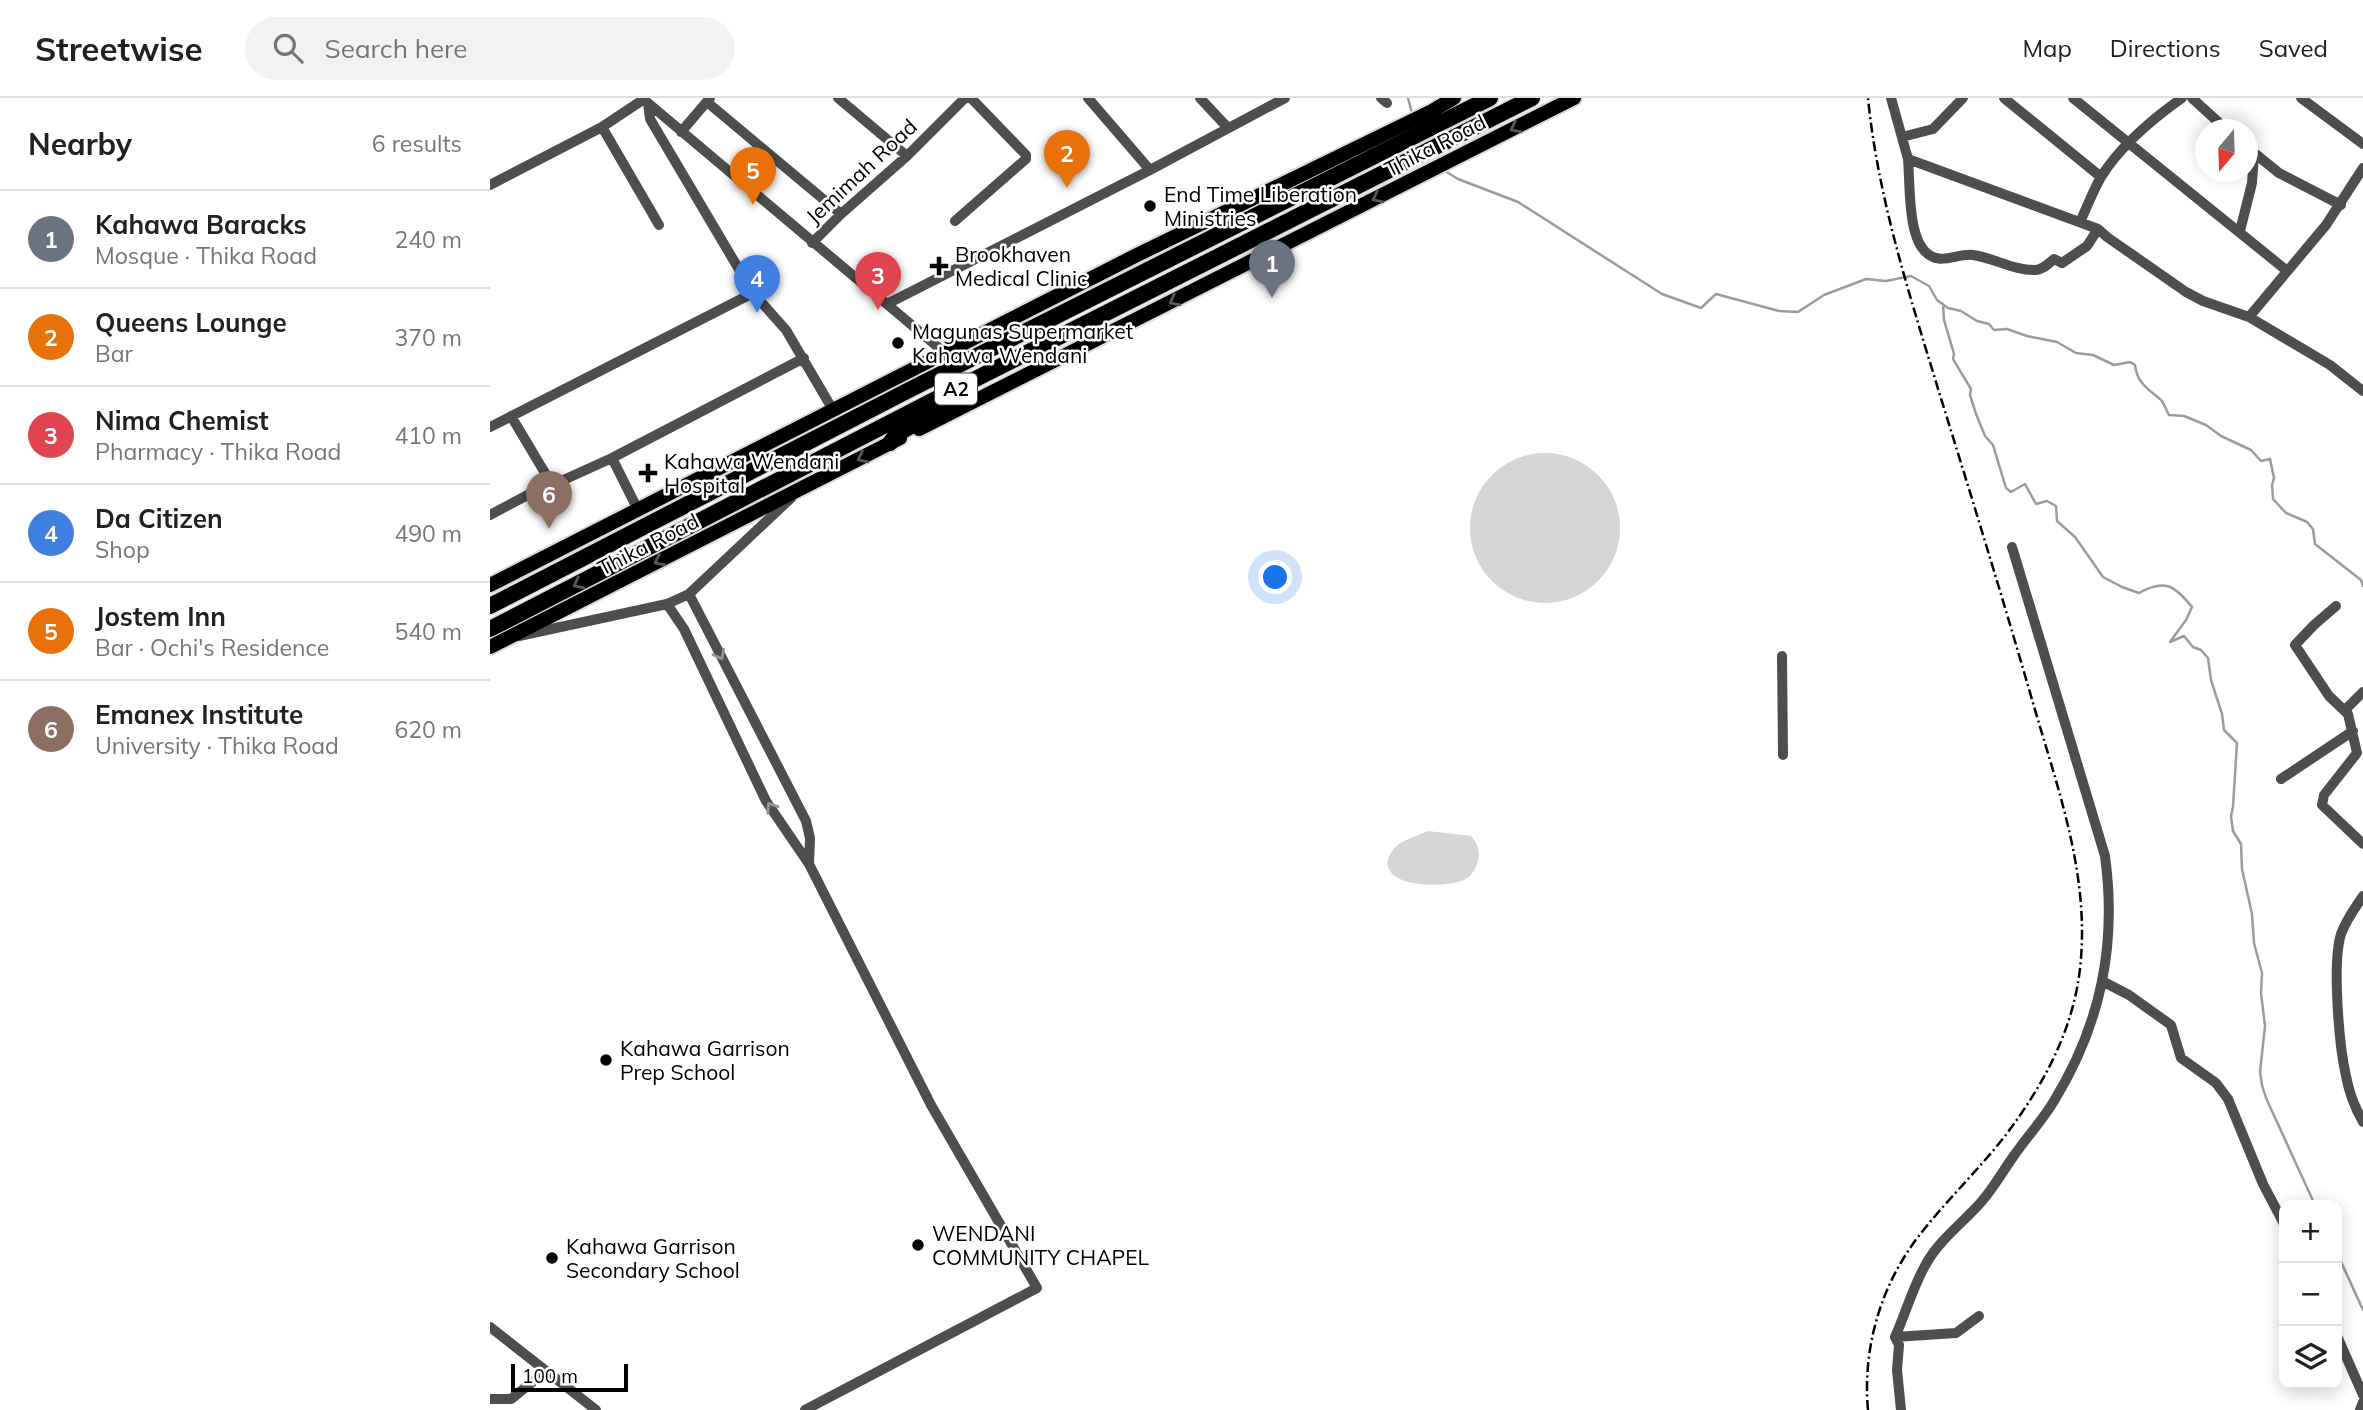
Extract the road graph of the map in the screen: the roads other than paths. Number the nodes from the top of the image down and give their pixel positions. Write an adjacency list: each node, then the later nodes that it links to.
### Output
1 (838, 98): 28 (street)
2 (968, 98): 28 (street, Jemimah Road); 38 (street)
3 (1087, 98): 32 (street)
4 (1200, 98): 22 (street)
5 (1285, 98): 22 (street)
6 (1454, 98): 19 (main road, Thika Road)
7 (1490, 98): 19 (highway, Thika Road / A2)
8 (1532, 98): 50 (highway, Thika Road / A2)
9 (1574, 98): 55 (main road, Thika Road, one-way to 55)
10 (1891, 98): 25 (street)
11 (1964, 98): 25 (street)
12 (2004, 98): 33 (street)
13 (2073, 98): 26 (street)
14 (2182, 98): 26 (street)
15 (2192, 98): 20 (street)
16 (2301, 98): 27 (street)
17 (645, 100): 21 (street); 24 (street); 45 (street)
18 (708, 100): 24 (street); 37 (street)
19 (1436, 117): 23 (highway, Thika Road / A2)
20 (2215, 119)
21 (602, 127): 35 (street); 40 (street)
22 (1228, 128): 32 (street)
23 (1412, 129): 48 (main road, Thika Road); 65 (highway, Thika Road / A2)
24 (681, 132): 43 (street)
25 (1902, 137): 30 (street)
26 (2127, 143): 33 (street); 42 (street)
27 (2363, 144)
28 (907, 156): 37 (street, Jemimah Road)
29 (2258, 156): 36 (street)
30 (1909, 159): 39 (street); 41 (street)
31 (2363, 168): 36 (street)
32 (1150, 170): 46 (street)
33 (2101, 177): 39 (street)
34 (2252, 182): 42 (street)
35 (490, 185)
36 (2341, 205): 44 (street)
37 (841, 214): 43 (street, Jemimah Road)
38 (955, 222)
39 (2080, 222): 41 (street)
40 (659, 225)
41 (2098, 229): 47 (street)
42 (2240, 231): 44 (street)
43 (812, 243): 46 (street)
44 (2286, 270): 47 (street)
45 (753, 293): 49 (street); 53 (street)
46 (887, 304): 48 (street)
47 (2249, 317): 51 (street)
48 (945, 353): 52 (main road, Thika Road)
49 (804, 358): 52 (street); 56 (street)
50 (963, 386): 55 (highway); 67 (highway, Thika Road / A2, one-way to 67)
51 (2363, 391)
52 (833, 410): 59 (main road, Thika Road)
53 (511, 416): 54 (street); 57 (street)
54 (490, 427)
55 (890, 443): 58 (main road, Thika Road, one-way to 58)
56 (612, 458): 57 (street); 59 (street)
57 (552, 482): 60 (street)
58 (798, 491): 63 (street); 68 (main road, Thika Road, one-way to 68)
59 (639, 510): 62 (main road, Thika Road)
60 (491, 512)
61 (2012, 547): 79 (street)
62 (490, 586)
63 (689, 594): 64 (street); 77 (street, one-way to 77)
64 (667, 604): 68 (street); 77 (street, one-way to 64)
65 (490, 606)
66 (2336, 606): 72 (street)
67 (490, 629)
68 (506, 639): 69 (main road, Thika Road)
69 (490, 647)
70 (1782, 656): 74 (street)
71 (2363, 692): 72 (street)
72 (2345, 710): 73 (street)
73 (2353, 731): 75 (street); 76 (street)
74 (1783, 755)
75 (2281, 779)
76 (2363, 844)
77 (809, 864): 91 (street)
78 (2363, 898): 80 (street)
79 (2102, 981): 81 (street); 84 (street)
80 (2363, 1122)
81 (2279, 1214)
82 (1979, 1315): 84 (street)
83 (490, 1326): 86 (street)
84 (1895, 1337): 92 (street)
85 (2342, 1347): 87 (street)
86 (546, 1371): 88 (street); 90 (street)
87 (2363, 1395)
88 (490, 1399)
89 (2363, 1402): 93 (street)
90 (596, 1410)
91 (805, 1410)
92 (1901, 1410)
93 (2360, 1410)

